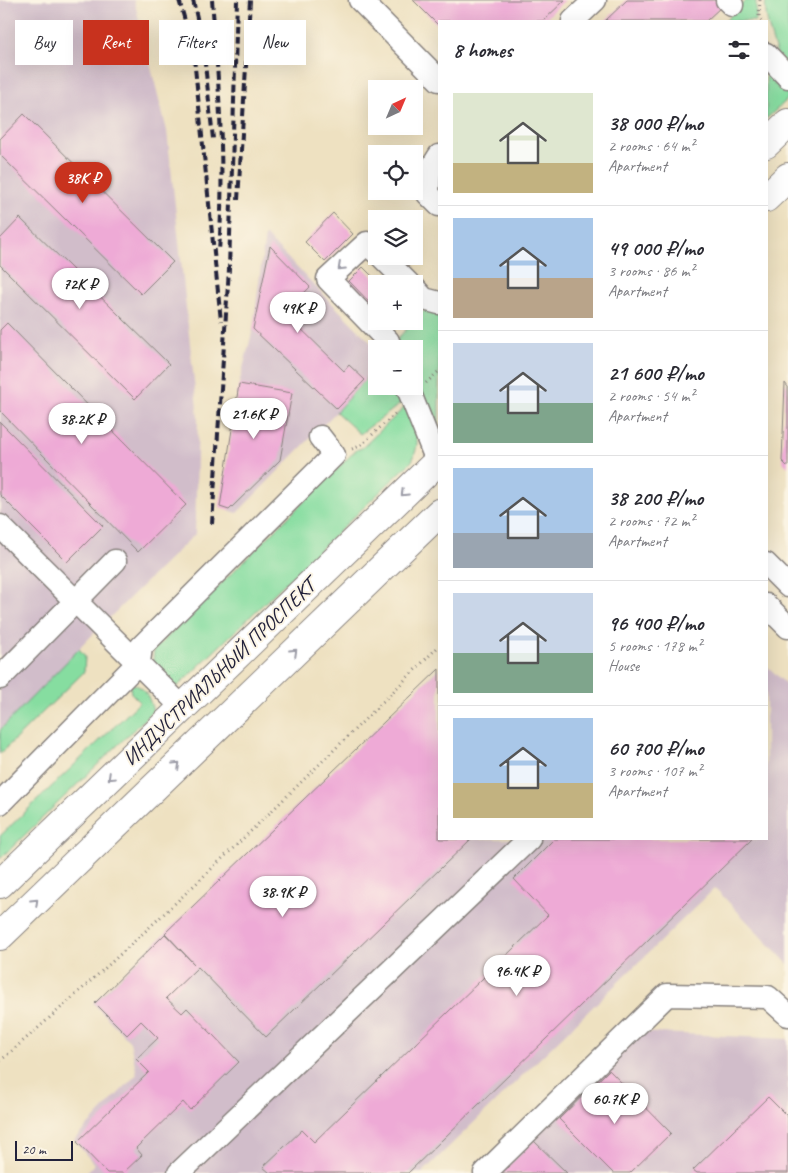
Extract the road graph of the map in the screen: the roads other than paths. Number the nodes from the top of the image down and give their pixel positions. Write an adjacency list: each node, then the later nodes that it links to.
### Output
1 (360, 0): 6 (street)
2 (595, 0): 3 (street)
3 (575, 20)
4 (768, 56): 5 (street)
5 (788, 76)
6 (438, 79)
7 (788, 124): 8 (main road)
8 (768, 142)
9 (438, 158): 12 (street)
10 (788, 177): 11 (main road)
11 (768, 196)
12 (438, 204)
13 (368, 244): 18 (street, one-way to 18)
14 (390, 265): 15 (street)
15 (400, 275)
16 (423, 298): 17 (street)
17 (438, 303)
18 (387, 340)
19 (411, 395): 21 (street)
20 (320, 437): 30 (street)
21 (438, 460): 32 (main road, ИНДУСТРИАЛЬНЫЙ ПРОСПЕКТ, one-way to 32)
22 (438, 514): 36 (main road, ИНДУСТРИАЛЬНЫЙ ПРОСПЕКТ, one-way to 22)
23 (0, 526): 27 (street)
24 (115, 562): 27 (street)
25 (768, 566): 26 (street)
26 (788, 586)
27 (76, 602): 30 (street); 31 (street)
28 (768, 608): 29 (street)
29 (788, 628)
30 (139, 662): 32 (street); 33 (street)
31 (0, 678)
32 (183, 708): 35 (main road, ИНДУСТРИАЛЬНЫЙ ПРОСПЕКТ, one-way to 35)
33 (0, 803)
34 (528, 840): 38 (street)
35 (0, 884)
36 (0, 936)
37 (788, 1015): 39 (street)
38 (179, 1173)
39 (485, 1173)

